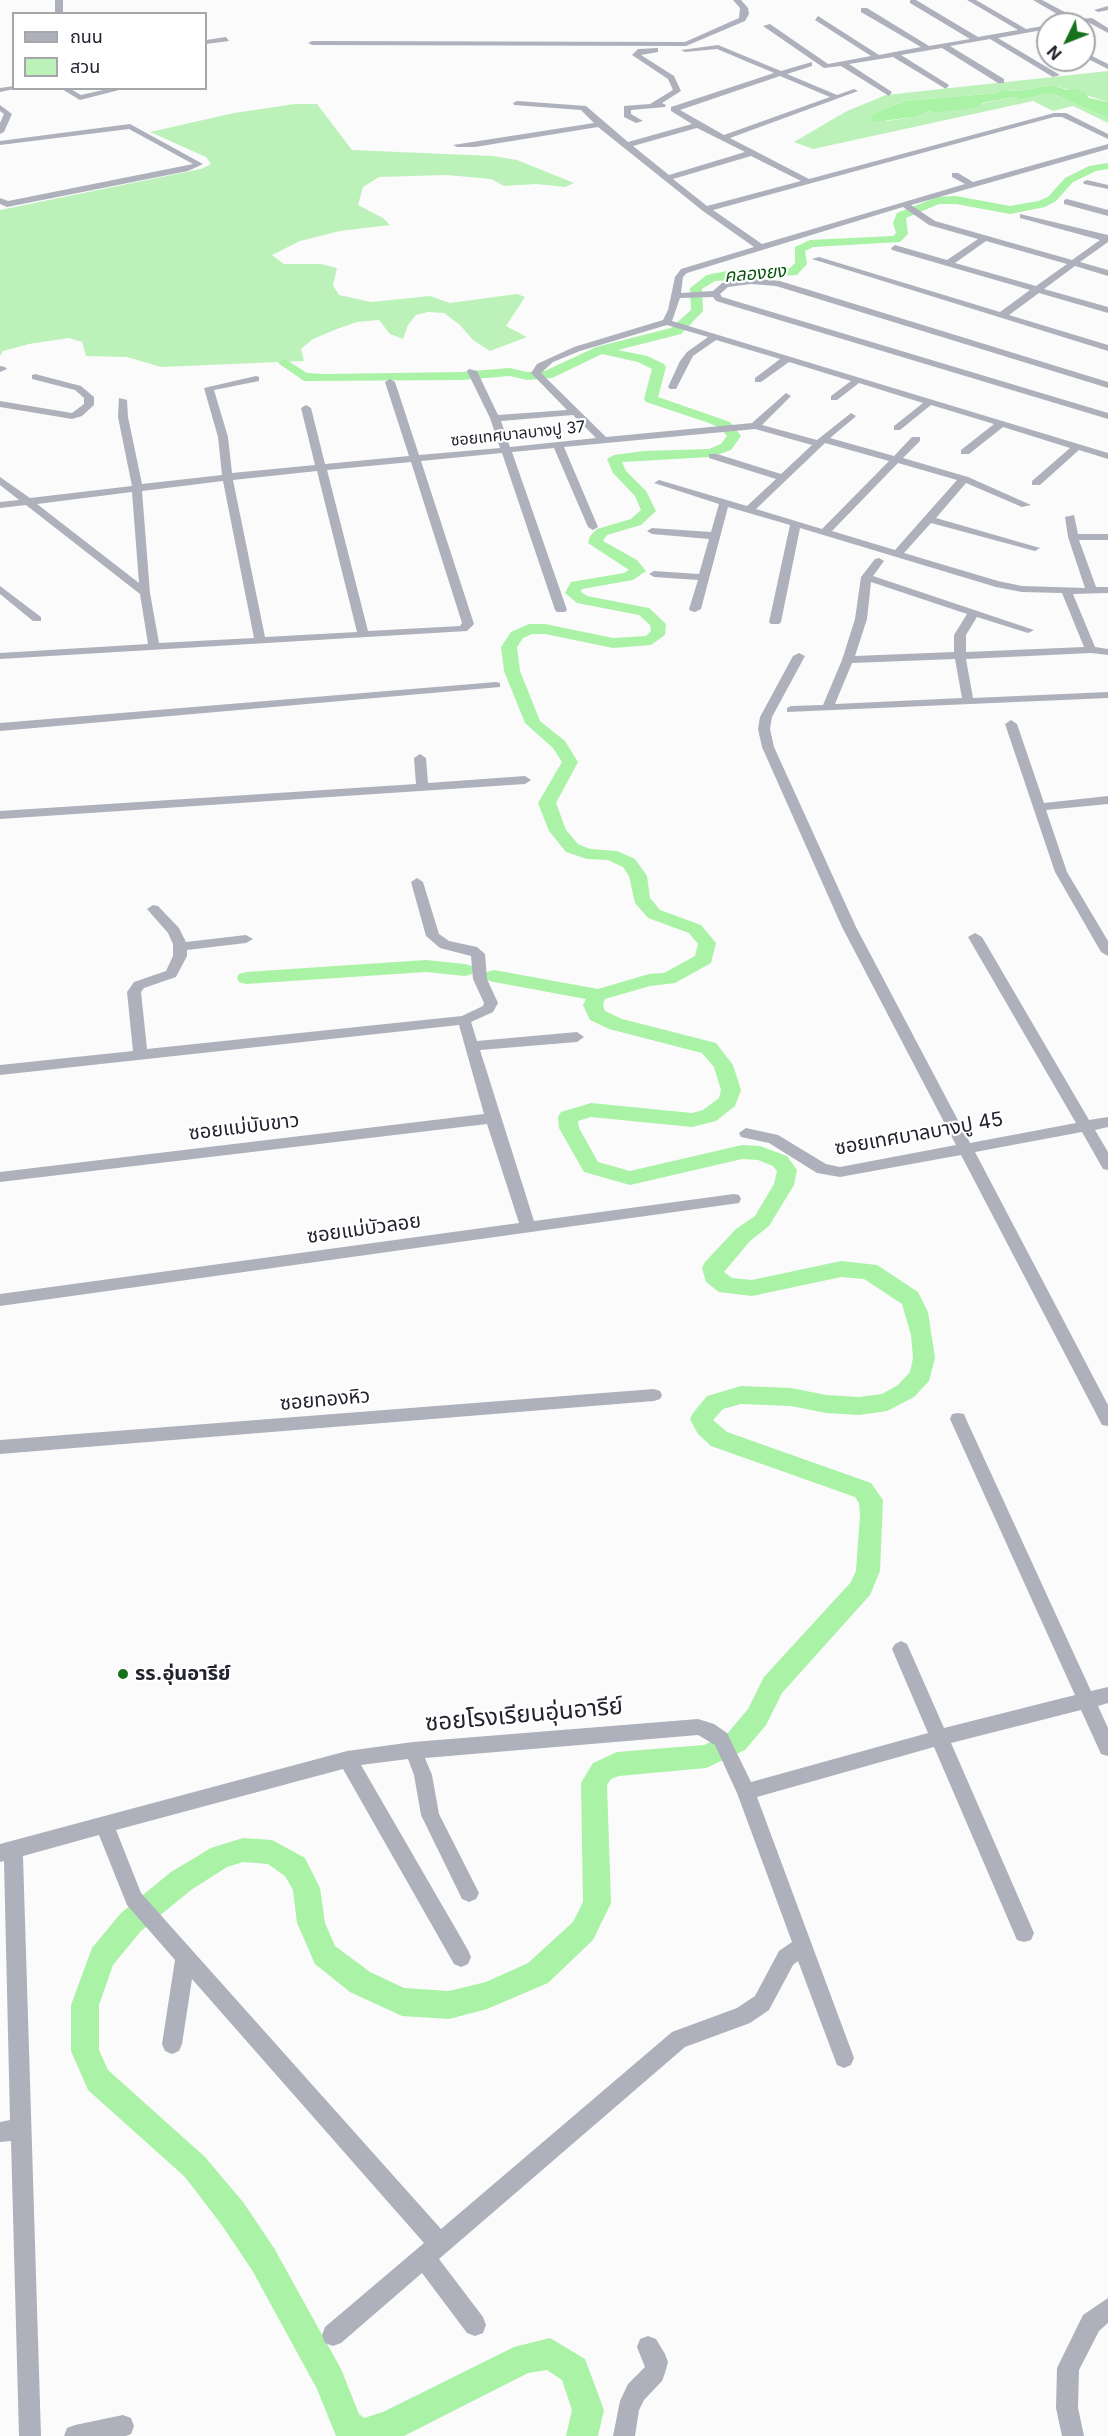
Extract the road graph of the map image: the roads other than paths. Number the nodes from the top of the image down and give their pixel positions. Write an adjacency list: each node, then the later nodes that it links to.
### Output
1 (736, 0): 17 (street)
2 (971, 0): 12 (street)
3 (1037, 0): 8 (street)
4 (913, 2): 15 (street)
5 (1108, 8): 7 (street)
6 (864, 10): 19 (street)
7 (1098, 10)
8 (1059, 12)
9 (818, 18): 21 (street)
10 (767, 26): 22 (street)
11 (1036, 29): 12 (street)
12 (1026, 31): 13 (street)
13 (992, 37): 15 (street); 25 (street)
14 (226, 39): 16 (street)
15 (977, 39): 18 (street)
16 (207, 42)
17 (312, 43)
18 (943, 45): 19 (street); 26 (street)
19 (927, 48): 20 (street)
20 (894, 54): 21 (street); 27 (street)
21 (877, 57): 22 (street)
22 (842, 63): 31 (street)
23 (808, 64): 24 (street)
24 (781, 73): 32 (street); 34 (street); 36 (street)
25 (1056, 75)
26 (1000, 81)
27 (946, 87)
28 (66, 90): 29 (street)
29 (115, 90)
30 (854, 91): 32 (street)
31 (889, 94)
32 (836, 97): 42 (street)
33 (517, 103): 38 (street)
34 (654, 104): 36 (street); 37 (street)
35 (0, 107): 40 (street)
36 (674, 109): 39 (street)
37 (639, 121)
38 (600, 124): 44 (street); 45 (street)
39 (698, 125): 42 (street); 45 (street)
40 (0, 132)
41 (1108, 136): 50 (street)
42 (723, 138): 47 (street)
43 (0, 143): 55 (street)
44 (457, 145)
45 (628, 145): 49 (street)
46 (1108, 147): 52 (street)
47 (751, 153): 49 (street); 50 (street)
48 (955, 175): 52 (street)
49 (667, 178): 57 (street)
50 (809, 182): 57 (street)
51 (1087, 182): 53 (street)
52 (974, 184): 56 (street)
53 (1108, 187)
54 (1066, 202): 58 (street)
55 (2, 204)
56 (905, 206): 60 (street); 62 (street)
57 (706, 208): 62 (street)
58 (1108, 213)
59 (1023, 216): 61 (street)
60 (985, 238): 65 (street); 66 (street)
61 (1108, 239): 66 (street)
62 (760, 247): 70 (street)
63 (895, 249): 65 (street)
64 (816, 259): 72 (street)
65 (948, 264): 68 (street)
66 (1073, 264): 67 (street); 68 (street)
67 (1108, 273)
68 (1037, 290): 71 (street); 72 (street)
69 (715, 294): 70 (street); 83 (street); 93 (street)
70 (675, 296): 73 (street)
71 (1108, 310)
72 (1001, 316): 75 (street)
73 (675, 324): 74 (street); 91 (street)
74 (716, 336): 76 (street); 84 (street)
75 (1108, 348)
76 (788, 358): 79 (street); 81 (street)
77 (473, 373): 94 (street)
78 (35, 377): 89 (street)
79 (858, 379): 86 (street); 88 (street)
80 (256, 380): 110 (street)
81 (758, 380)
82 (390, 382): 108 (street)
83 (1108, 385)
84 (673, 387)
85 (786, 396): 96 (street)
86 (834, 398)
87 (122, 400): 116 (street)
88 (931, 401): 95 (street); 97 (street)
89 (0, 404)
90 (306, 408): 109 (street)
91 (574, 412): 94 (street); 99 (street)
92 (851, 416): 100 (street)
93 (1108, 416)
94 (495, 417): 103 (street)
95 (1002, 423): 102 (street); 104 (street)
96 (754, 426): 99 (street, ซอยเทศบาลบางปู 37); 100 (street, ซอยเทศบาลบางปู 37)
97 (897, 428)
98 (916, 439): 107 (street)
99 (604, 441): 101 (street, ซอยเทศบาลบางปู 37)
100 (821, 442): 107 (street, ซอยเทศบาลบางปู 37); 111 (street)
101 (558, 446): 103 (street, ซอยเทศบาลบางปู 37); 125 (street)
102 (1077, 447): 106 (street); 115 (street)
103 (508, 450): 108 (street, ซอยเทศบาลบางปู 37); 143 (street)
104 (965, 452)
105 (713, 456): 111 (street)
106 (1108, 456)
107 (895, 459): 112 (street, ซอยเทศบาลบางปู 37); 127 (street)
108 (414, 460): 109 (street, ซอยเทศบาลบางปู 37); 148 (street)
109 (321, 468): 110 (street, ซอยเทศบาลบางปู 37); 148 (street)
110 (227, 477): 116 (street, ซอยเทศบาลบางปู 37); 149 (street)
111 (783, 478): 121 (street)
112 (963, 479): 120 (street, ซอยเทศบาลบางปู 37); 123 (street)
113 (0, 480): 117 (street)
114 (658, 483): 118 (street)
115 (1036, 483)
116 (137, 487): 117 (street, ซอยเทศบาลบางปู 37); 141 (street)
117 (26, 501): 119 (street, ซอยเทศบาลบางปู 37); 141 (street)
118 (724, 504): 121 (street); 128 (street)
119 (0, 505)
120 (1026, 505)
121 (748, 511): 124 (street)
122 (1070, 517): 129 (street)
123 (929, 519): 131 (street); 132 (street)
124 (795, 525): 127 (street); 146 (street)
125 (593, 527)
126 (652, 531): 128 (street)
127 (824, 533): 132 (street)
128 (715, 536): 135 (street)
129 (1074, 537): 130 (street); 140 (street)
130 (1108, 537)
131 (1035, 548)
132 (897, 555): 139 (street)
133 (879, 561): 136 (street)
134 (654, 574): 135 (street)
135 (702, 577): 142 (street)
136 (866, 577): 144 (street); 156 (street)
137 (0, 589): 145 (street)
138 (1108, 590): 140 (street)
139 (1066, 591): 140 (street); 151 (street)
140 (1092, 591)
141 (145, 593): 150 (street)
142 (695, 609)
143 (561, 610)
144 (974, 612): 147 (street); 155 (street)
145 (37, 619)
146 (775, 622)
147 (1028, 630)
148 (363, 635): 149 (street)
149 (260, 641): 150 (street)
150 (154, 647): 153 (street)
151 (1091, 650): 152 (street); 155 (street)
152 (1108, 652)
153 (0, 656)
154 (799, 656): 185 (street)
155 (960, 656): 156 (street); 159 (street)
156 (848, 660): 160 (street)
157 (496, 685): 163 (street)
158 (1108, 695): 159 (street)
159 (968, 702): 160 (street)
160 (828, 708): 161 (street)
161 (791, 710)
162 (1011, 724): 168 (street)
163 (0, 727)
164 (420, 758): 166 (street)
165 (525, 780): 166 (street)
166 (422, 787): 169 (street)
167 (1108, 800): 168 (street)
168 (1039, 807): 175 (street)
169 (0, 815)
170 (417, 882): 176 (street)
171 (153, 909): 174 (street)
172 (975, 937): 183 (street)
173 (246, 939): 174 (street)
174 (180, 947): 179 (street)
175 (1108, 952)
176 (464, 1020): 178 (street); 179 (street)
177 (577, 1037): 178 (street)
178 (472, 1046): 181 (street)
179 (140, 1053): 180 (street)
180 (0, 1070)
181 (492, 1118): 187 (street, ซอยแม่บับขาว); 189 (street)
182 (1108, 1122): 183 (street, ซอยเทศบาลบางปู 45)
183 (1084, 1126): 185 (street, ซอยเทศบาลบางปู 45); 186 (street)
184 (746, 1133): 185 (street, ซอยเทศบาลบางปู 45)
185 (966, 1147): 193 (street)
186 (1108, 1165)
187 (0, 1177)
188 (734, 1199): 189 (street, ซอยแม่บัวลอย)
189 (528, 1227): 190 (street, ซอยแม่บัวลอย)
190 (0, 1300)
191 (654, 1395): 194 (street, ซอยทองหิว)
192 (958, 1419): 197 (street)
193 (1108, 1420)
194 (0, 1447)
195 (901, 1649): 198 (street)
196 (1108, 1695): 197 (street)
197 (1085, 1701): 198 (street); 199 (street)
198 (938, 1738): 202 (street); 206 (street)
199 (1108, 1748)
200 (413, 1750): 201 (street, ซอยโรงเรียนอุ่นอารีย์); 202 (street, ซอยโรงเรียนอุ่นอารีย์); 205 (street)
201 (347, 1759): 203 (street, ซอยโรงเรียนอุ่นอารีย์); 209 (street)
202 (746, 1792): 207 (street, ซอยโรงเรียนอุ่นอารีย์)
203 (105, 1826): 204 (street, ซอยโรงเรียนอุ่นอารีย์); 208 (street)
204 (6, 1852): 212 (street)
205 (469, 1893)
206 (1024, 1934)
207 (804, 1945): 211 (street, ซอยโรงเรียนอุ่นอารีย์); 213 (street)
208 (186, 1956): 210 (street); 213 (street)
209 (461, 1957)
210 (172, 2044)
211 (844, 2058)
212 (10, 2131): 219 (street)
213 (432, 2250): 215 (street); 216 (street)
214 (1108, 2309): 222 (street)
215 (475, 2325)
216 (333, 2335)
217 (648, 2348): 221 (street)
218 (123, 2426): 220 (street)
219 (30, 2436)
220 (75, 2436)
221 (624, 2436)
222 (1073, 2436)

